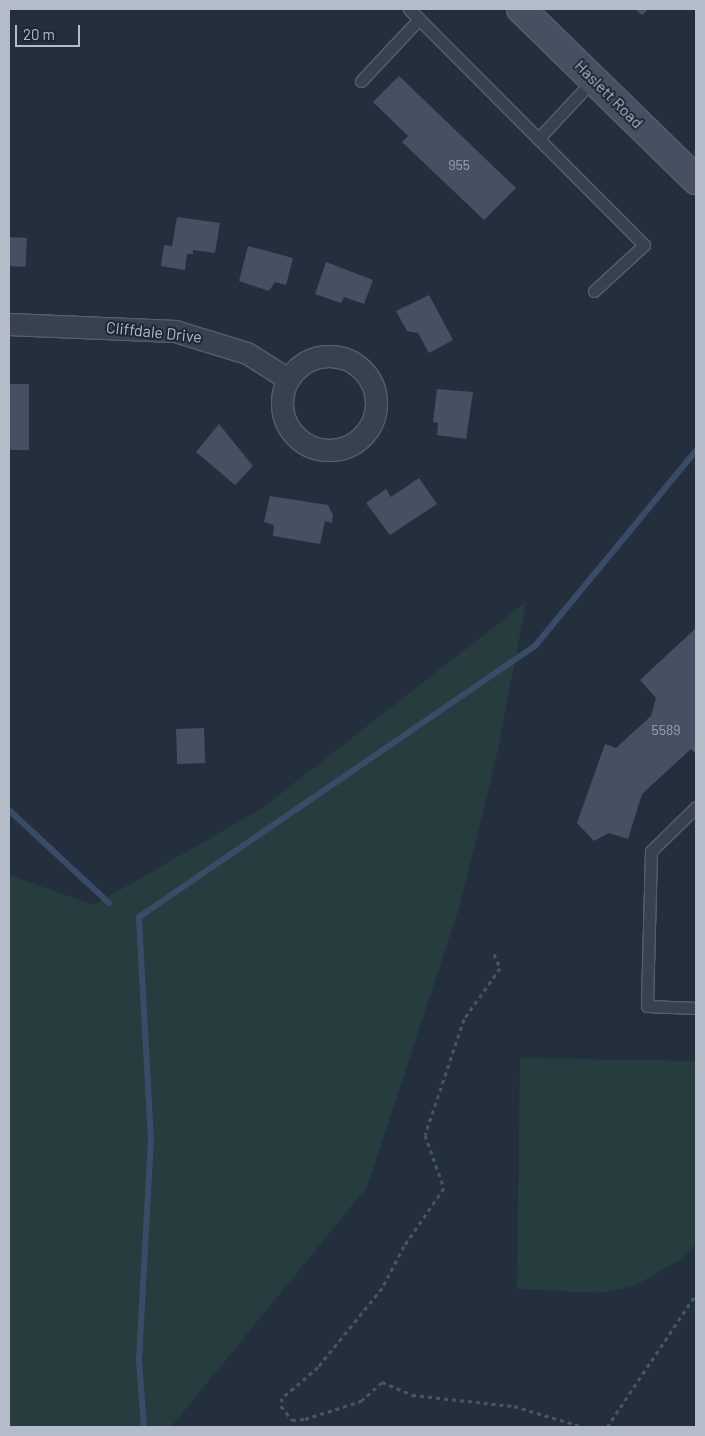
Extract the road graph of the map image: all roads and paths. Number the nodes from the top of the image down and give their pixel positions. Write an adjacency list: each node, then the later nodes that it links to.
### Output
1 (409, 9): 3 (lane)
2 (521, 9): 4 (street, Haslett Road)
3 (419, 19): 5 (lane); 6 (lane)
4 (595, 79): 6 (lane); 7 (street, Haslett Road)
5 (361, 81)
6 (538, 139): 8 (lane)
7 (696, 180)
8 (594, 291)
9 (9, 324): 10 (street, Cliffdale Drive)
10 (288, 379): 10 (street)
11 (696, 807): 13 (lane)
12 (494, 954): 15 (path)
13 (696, 1008)
14 (696, 1294): 16 (path)
15 (583, 1427)
16 (607, 1427)

